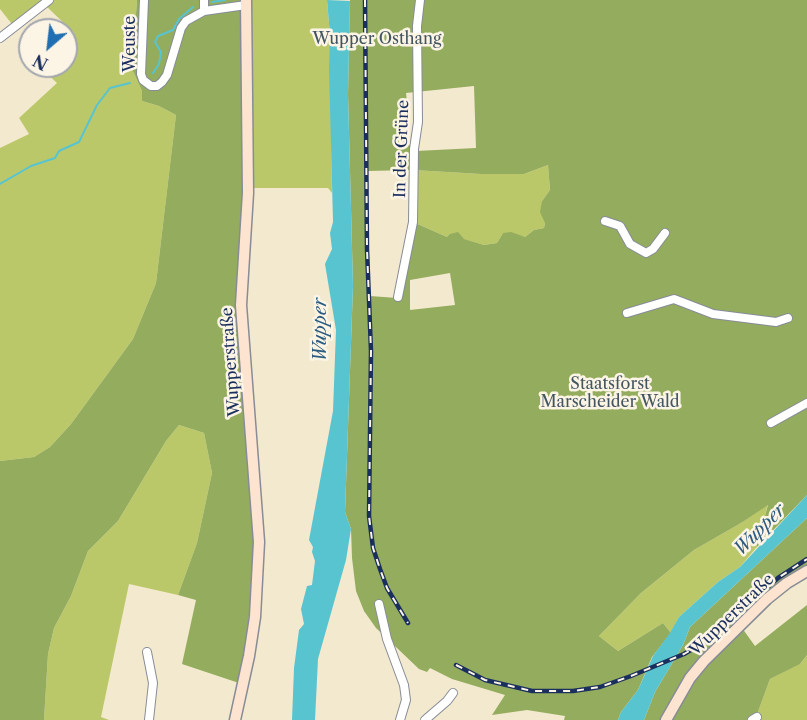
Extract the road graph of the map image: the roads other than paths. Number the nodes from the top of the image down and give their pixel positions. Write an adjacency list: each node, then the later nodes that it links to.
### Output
1 (48, 0): 7 (street)
2 (144, 0): 6 (street, Weuste)
3 (204, 0): 6 (street)
4 (420, 0): 10 (street, In der Grüne)
5 (246, 2): 6 (street); 20 (main road, Wupperstraße)
6 (204, 11)
7 (0, 38)
8 (604, 221): 9 (street)
9 (665, 233)
10 (398, 297)
11 (627, 313): 12 (street)
12 (788, 318)
13 (807, 403): 14 (street)
14 (771, 423)
15 (807, 571): 23 (main road, Wupperstraße)
16 (379, 604): 21 (street)
17 (147, 652): 19 (street)
18 (453, 693): 22 (street)
19 (148, 720)
20 (236, 720)
21 (400, 720)
22 (425, 720)
23 (666, 720)

